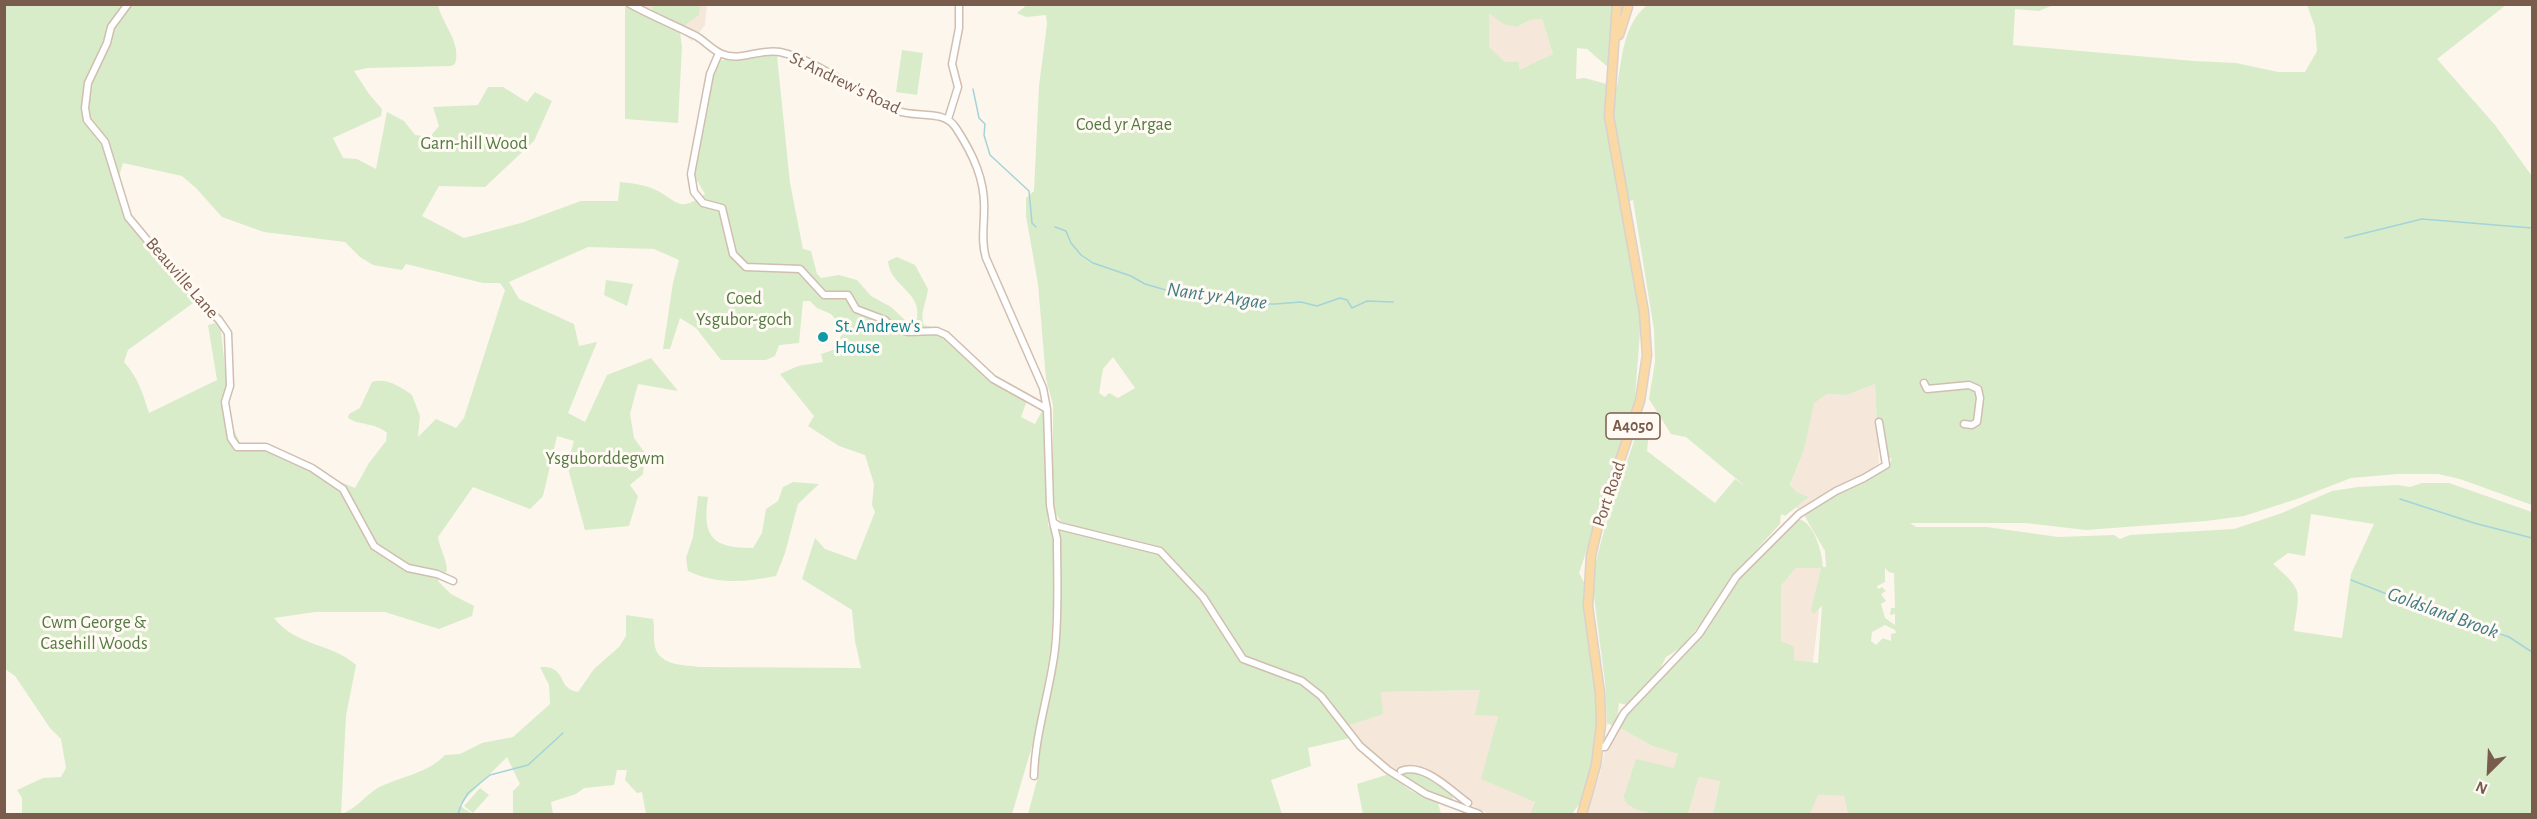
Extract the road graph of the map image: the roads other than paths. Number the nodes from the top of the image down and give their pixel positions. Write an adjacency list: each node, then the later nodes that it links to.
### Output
1 (128, 4): 14 (street, Beauville Lane)
2 (630, 4): 6 (street, St Andrew's Road)
3 (959, 4): 8 (street)
4 (1617, 4): 5 (main road, A4050); 7 (main road, Port Road / A4050)
5 (1629, 6): 7 (main road, Port Road / A4050)
6 (719, 52): 8 (street, St Andrew's Road); 10 (street)
7 (1614, 52): 15 (main road, Port Road / A4050)
8 (948, 119): 10 (street)
9 (1924, 383): 12 (street)
10 (1047, 409): 13 (street)
11 (1880, 422): 16 (street)
12 (1964, 424)
13 (1056, 524): 19 (street); 23 (street)
14 (453, 581)
15 (1601, 724): 16 (street); 17 (main road, Port Road / A4050)
16 (1613, 729): 17 (street)
17 (1599, 747): 21 (main road, Port Road / A4050)
18 (1401, 771): 20 (street)
19 (1034, 776)
20 (1456, 795): 22 (street); 23 (street)
21 (1587, 796): 25 (main road, Port Road / A4050); 26 (main road, Port Road / A4050)
22 (1468, 803)
23 (1453, 806): 24 (street)
24 (1479, 814)
25 (1576, 814)
26 (1582, 814)

